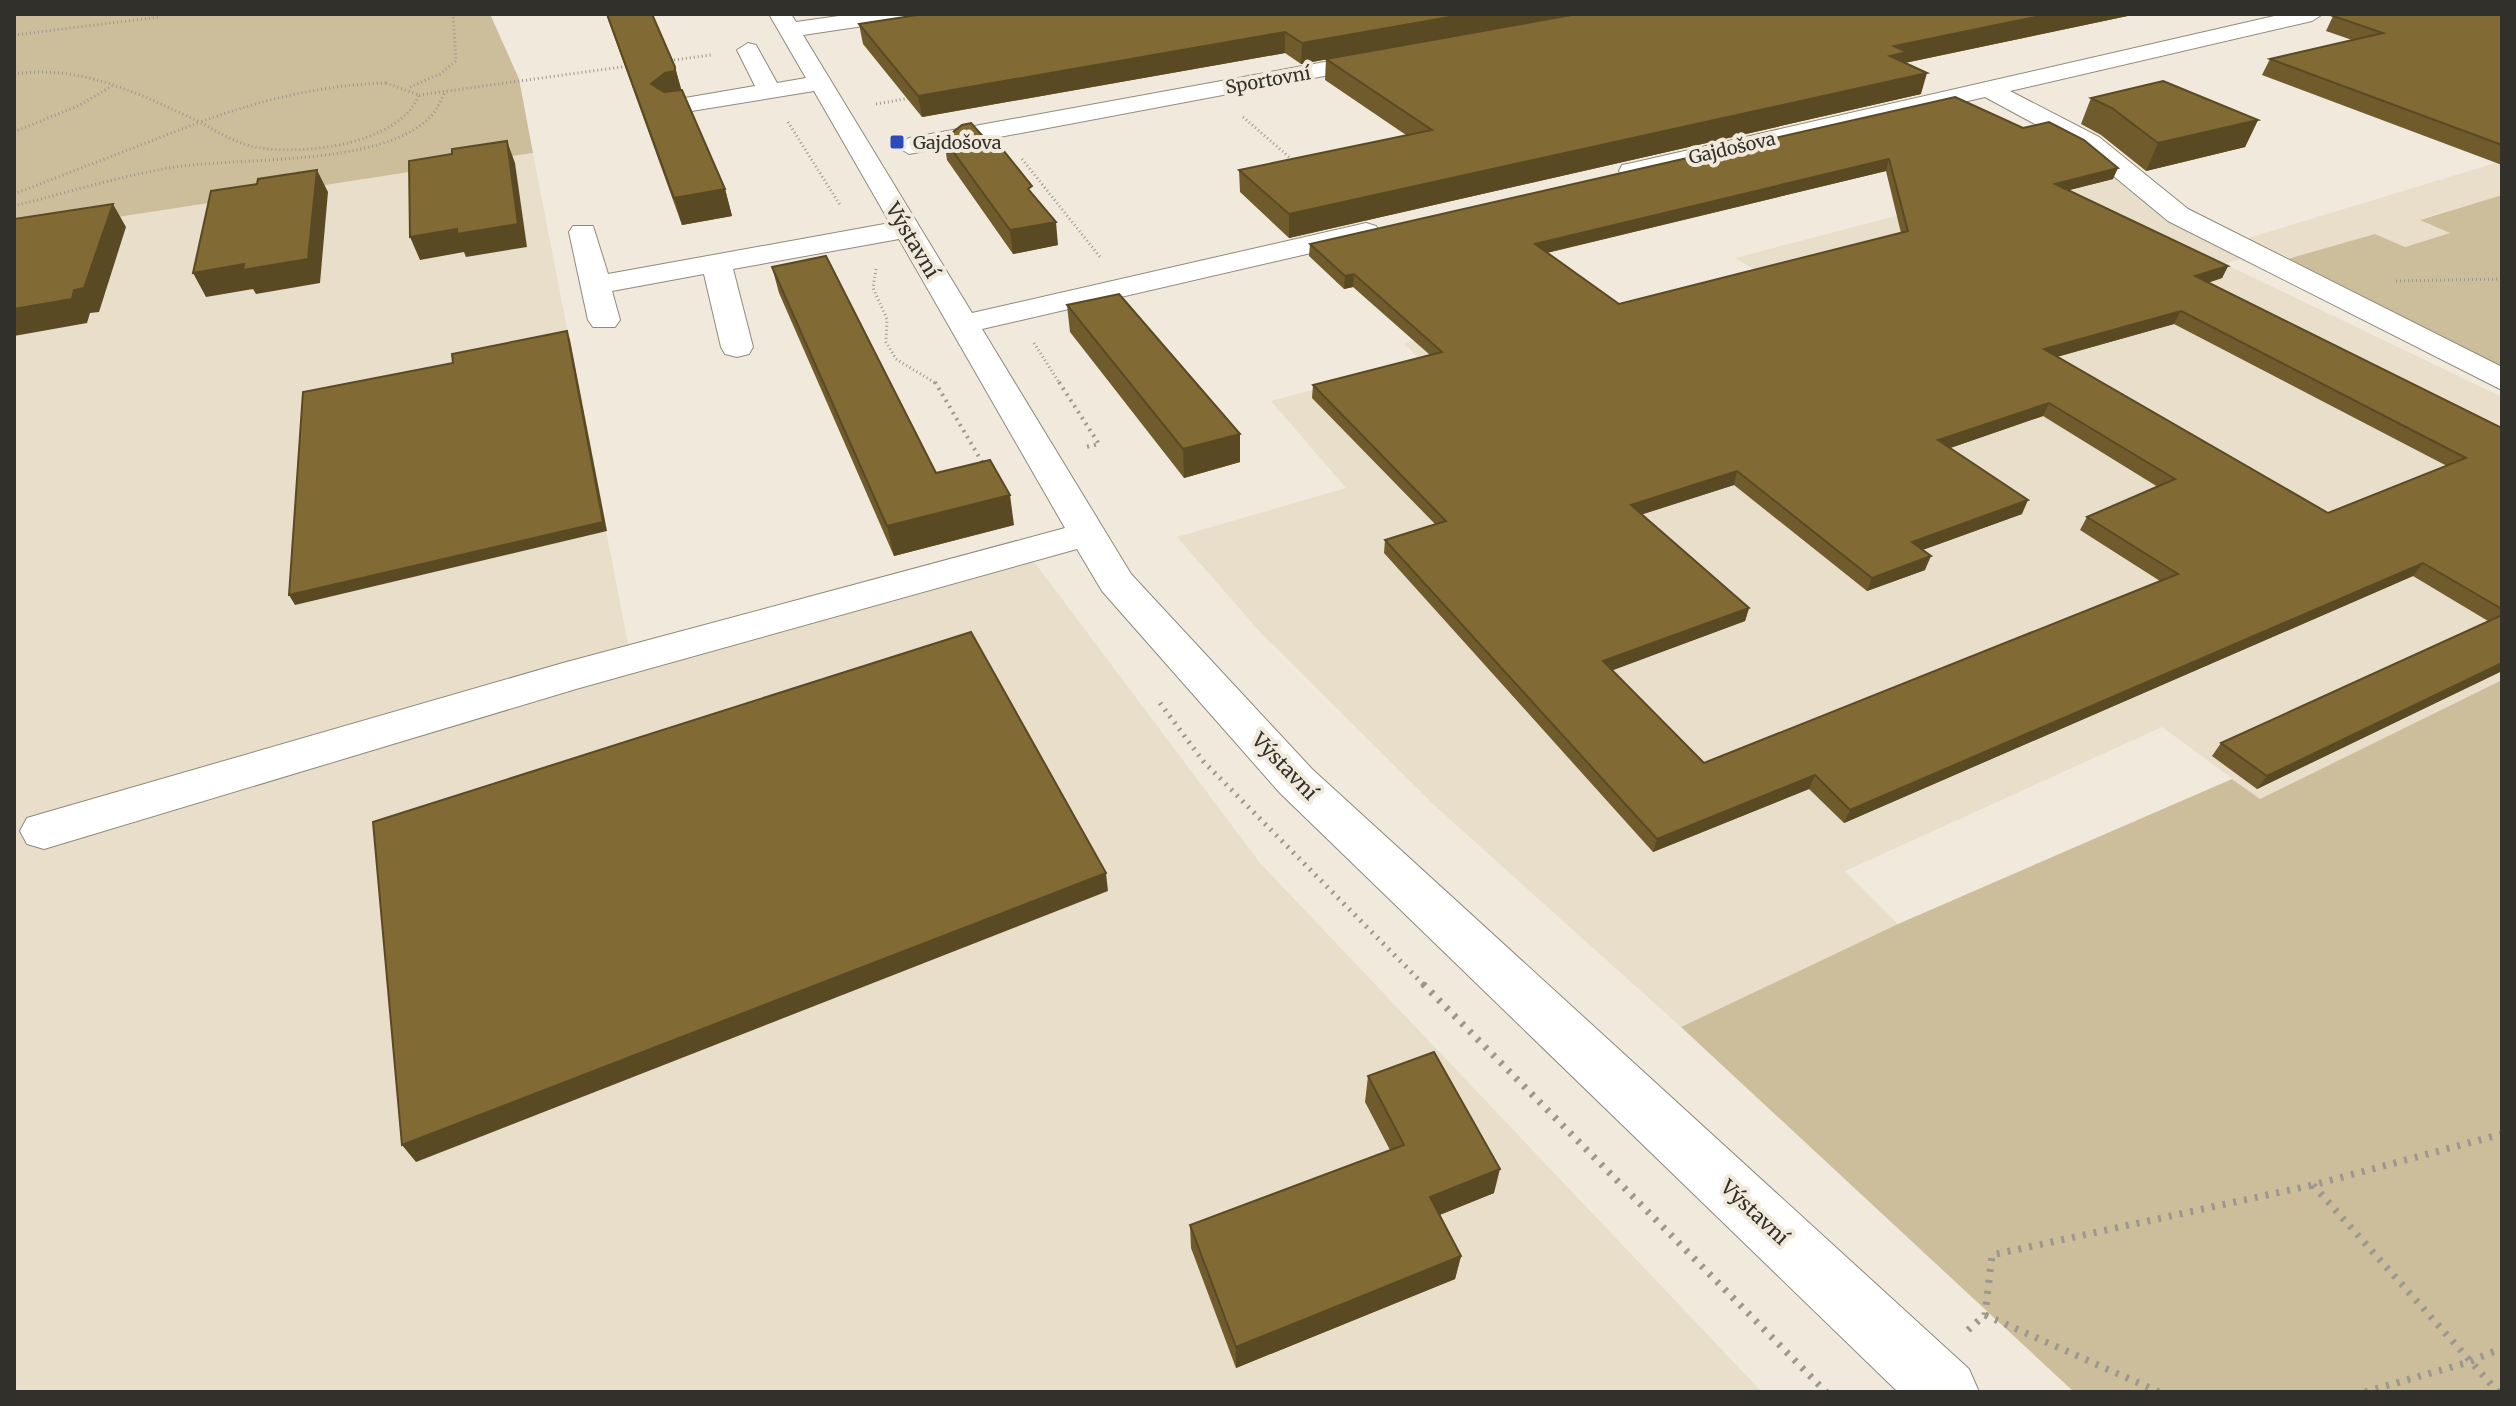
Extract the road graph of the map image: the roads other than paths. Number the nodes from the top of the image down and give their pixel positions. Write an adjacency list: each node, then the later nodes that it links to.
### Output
1 (897, 14): 3 (street)
2 (2312, 14): 7 (street, Gajdošova)
3 (785, 22): 6 (street, Výstavní)
4 (748, 50): 8 (street)
5 (1412, 53): 10 (street, Sportovní)
6 (820, 83): 8 (street); 13 (street, Výstavní)
7 (1988, 89): 11 (street, Gajdošova); 20 (street)
8 (769, 91): 9 (street)
9 (673, 107)
10 (909, 146)
11 (1603, 177)
12 (1388, 227): 18 (street)
13 (906, 229): 15 (street); 18 (street, Výstavní)
14 (583, 232): 16 (street)
15 (716, 263): 16 (street); 19 (street)
16 (595, 285): 17 (street)
17 (604, 320)
18 (964, 324): 21 (street, Výstavní)
19 (737, 347)
20 (2502, 380)
21 (1088, 534): 22 (street); 23 (street, Výstavní)
22 (44, 831)
23 (1946, 1392)

